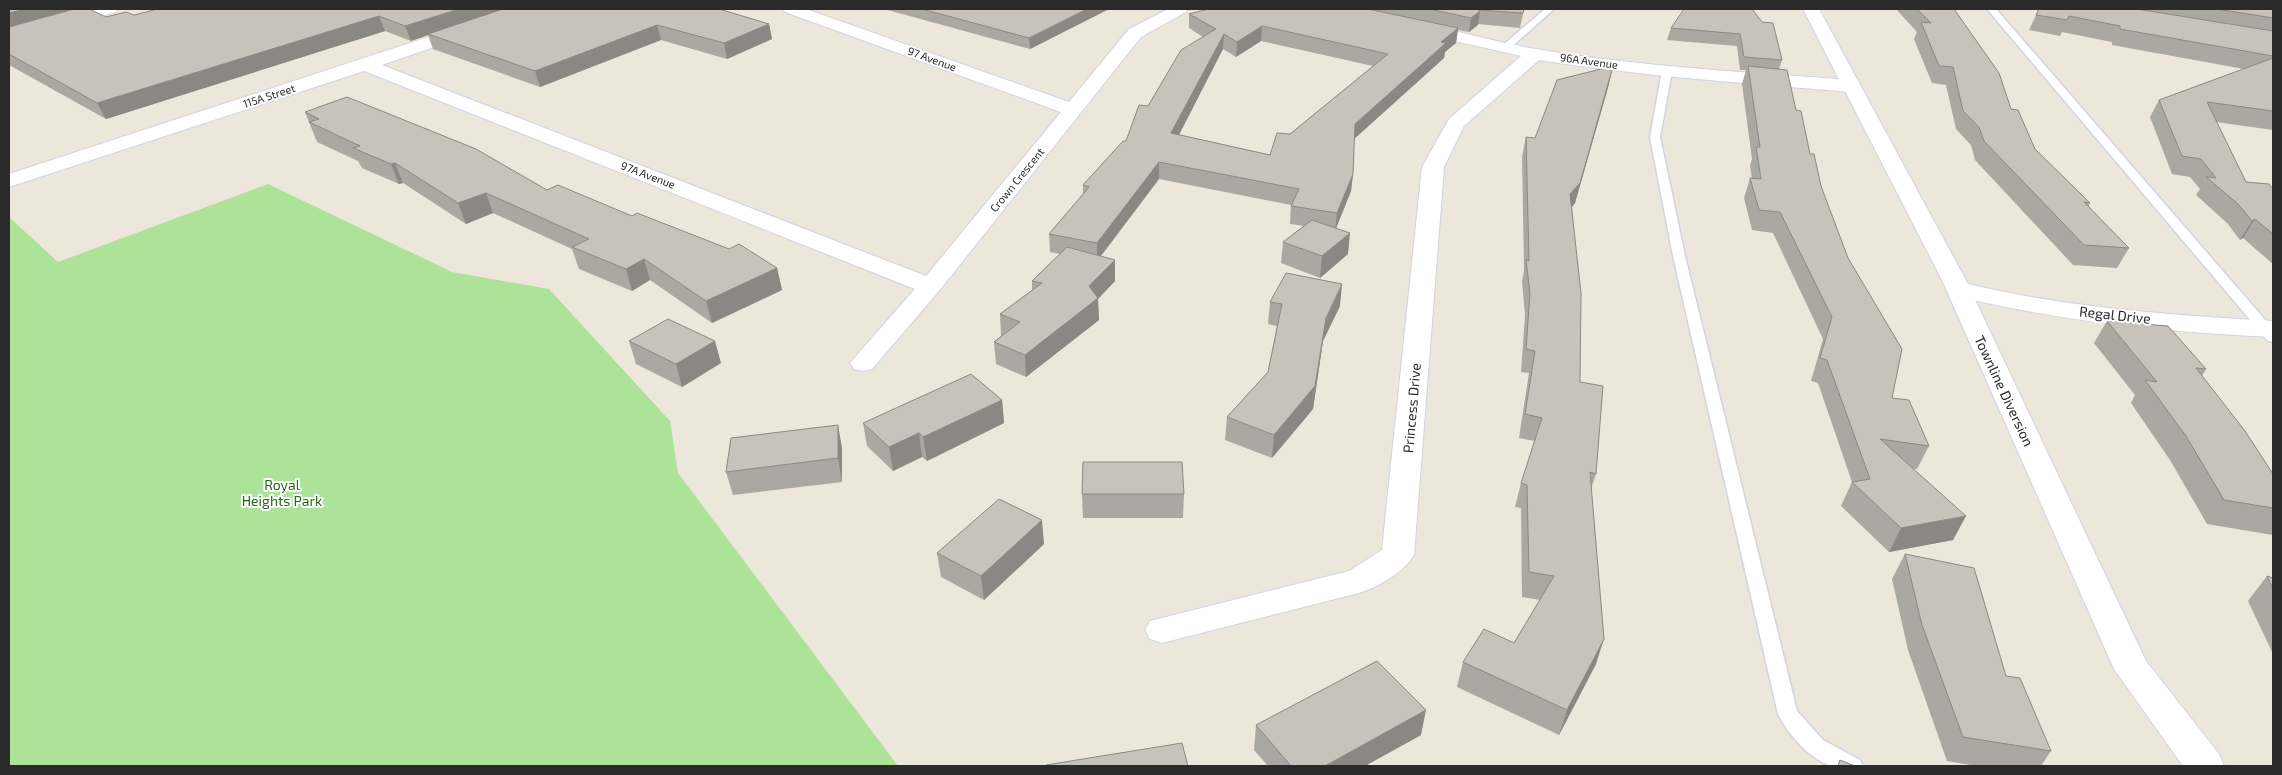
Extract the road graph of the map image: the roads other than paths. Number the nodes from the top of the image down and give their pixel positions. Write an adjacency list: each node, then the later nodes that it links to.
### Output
1 (110, 9): 9 (street)
2 (529, 9): 12 (street, 115A Street)
3 (791, 9): 15 (street, 97 Avenue)
4 (1180, 9): 15 (street, Crown Crescent)
5 (1550, 9): 10 (lane)
6 (1811, 9): 14 (street, Townline Diversion)
7 (1991, 9): 19 (lane)
8 (1400, 24): 10 (street, 96A Avenue)
9 (9, 37)
10 (1506, 47): 11 (street, 96A Avenue)
11 (1536, 54): 13 (street, 96A Avenue); 21 (street, Princess Drive)
12 (365, 65): 16 (street, 115A Street); 17 (street, 97A Avenue)
13 (1667, 72): 14 (street, 96A Avenue); 22 (lane)
14 (1850, 86): 18 (street, Townline Diversion)
15 (1074, 110): 17 (street, Crown Crescent)
16 (9, 181)
17 (930, 286): 20 (street, Crown Crescent)
18 (1958, 289): 19 (street, Regal Drive); 23 (street, Townline Diversion)
19 (2271, 332)
20 (863, 364)
21 (1162, 630)
22 (1852, 766)
23 (2205, 766)

